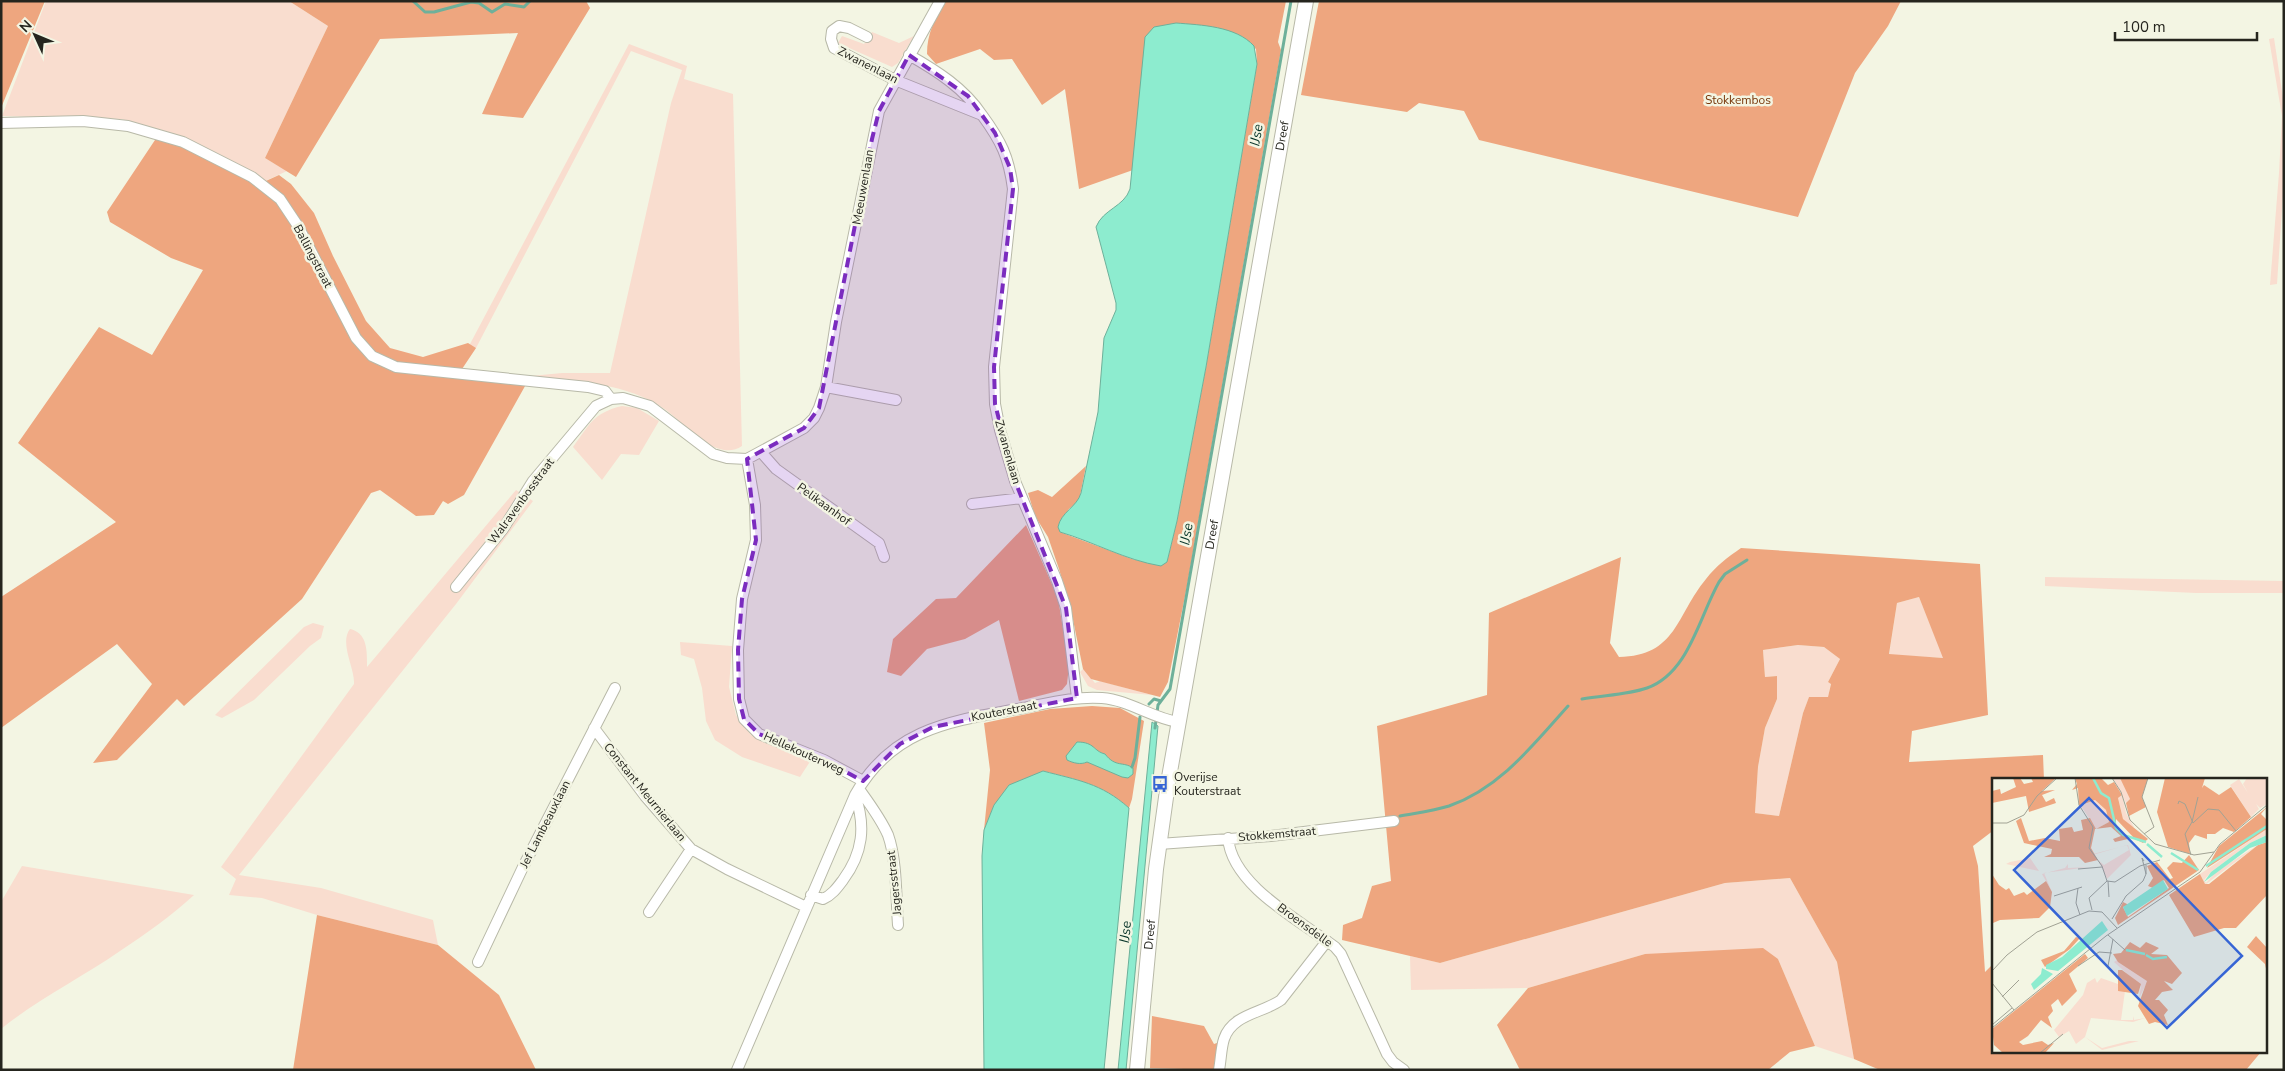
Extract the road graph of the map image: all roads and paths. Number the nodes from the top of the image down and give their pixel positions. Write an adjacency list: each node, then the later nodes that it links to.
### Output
1 (940, 1): 4 (street, Meeuwenlaan)
2 (1306, 1): 19 (main road, Dreef)
3 (867, 37): 5 (street, Zwanenlaan)
4 (909, 56): 5 (street, Meeuwenlaan); 6 (street, Zwanenlaan)
5 (895, 80): 6 (street, Zwanenlaan); 8 (street, Meeuwenlaan)
6 (982, 115): 13 (street, Zwanenlaan)
7 (1, 123): 9 (street, Ballingstraat)
8 (826, 387): 10 (street); 11 (street, Meeuwenlaan)
9 (611, 399): 12 (street); 16 (street, Walravenbosstraat)
10 (896, 400)
11 (761, 452): 12 (street, Meeuwenlaan); 15 (street, Pelikaanhof)
12 (747, 459): 21 (street, Hellekouterweg)
13 (1022, 498): 14 (street); 18 (street, Zwanenlaan)
14 (972, 504)
15 (884, 557)
16 (456, 587)
17 (615, 688): 20 (street, Jef Lambeauxlaan)
18 (1077, 698): 19 (street, Kouterstraat); 21 (street, Kouterstraat)
19 (1178, 722): 24 (main road, Dreef)
20 (594, 728): 25 (street, Constant Meurnierlaan); 31 (street, Jef Lambeauxlaan)
21 (859, 789): 26 (street, Kouterstraat); 26 (street); 29 (street, Jagersstraat)
22 (1394, 821): 23 (street, Stokkemstraat)
23 (1228, 838): 24 (street, Stokkemstraat); 30 (street, Broensdelle)
24 (1159, 844): 33 (main road, Dreef)
25 (691, 849): 27 (street, Constant Meurnierlaan); 28 (street)
26 (811, 895): 27 (street, Kouterstraat)
27 (806, 907): 32 (street, Kouterstraat)
28 (649, 912)
29 (898, 924)
30 (1327, 941): 34 (street); 35 (street, Broensdelle)
31 (478, 962)
32 (737, 1070)
33 (1137, 1070)
34 (1219, 1070)
35 (1404, 1070)

